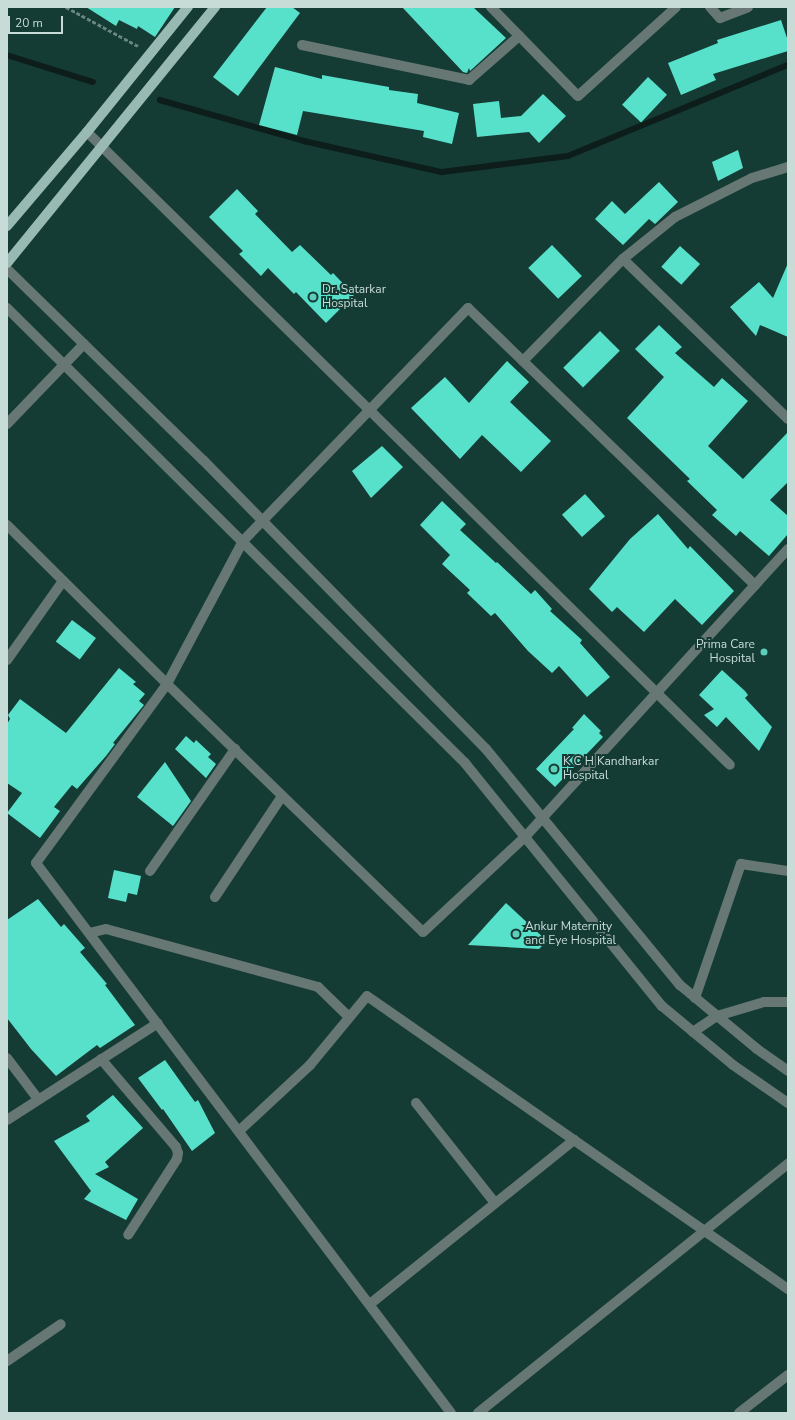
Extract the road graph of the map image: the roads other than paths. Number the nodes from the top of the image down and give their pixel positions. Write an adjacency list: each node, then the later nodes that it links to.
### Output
1 (188, 7): 9 (main road)
2 (215, 7): 10 (main road)
3 (491, 7): 7 (street)
4 (676, 7): 7 (street)
5 (710, 7): 6 (street)
6 (748, 7)
7 (519, 36): 8 (street)
8 (302, 45)
9 (86, 132): 10 (street); 12 (main road)
10 (102, 147): 14 (main road); 20 (street)
11 (788, 168): 13 (street)
12 (7, 226)
13 (623, 259): 18 (street); 21 (street)
14 (7, 263)
15 (7, 269): 17 (street)
16 (7, 308): 19 (street)
17 (84, 344): 19 (street); 23 (street)
18 (523, 361): 20 (street); 28 (street)
19 (64, 365): 22 (street); 25 (street)
20 (369, 410): 23 (street); 31 (street)
21 (788, 419)
22 (7, 424)
23 (263, 521): 25 (street); 35 (street)
24 (7, 525): 27 (street)
25 (243, 541): 30 (street); 36 (street)
26 (788, 549): 28 (street)
27 (63, 581): 29 (street); 30 (street)
28 (755, 585): 31 (street)
29 (7, 660)
30 (167, 684): 32 (street); 40 (street)
31 (656, 693): 33 (street); 35 (street)
32 (235, 749): 34 (street); 37 (street)
33 (730, 764)
34 (282, 796): 36 (street); 39 (street)
35 (542, 817): 36 (street); 41 (street)
36 (525, 837): 46 (street)
37 (150, 871)
38 (788, 871): 41 (street)
39 (215, 897)
40 (89, 933): 44 (street); 45 (street)
41 (695, 998): 43 (street)
42 (788, 1002): 43 (street)
43 (717, 1016): 46 (street); 49 (street)
44 (349, 1017): 54 (street); 55 (street)
45 (158, 1023): 48 (street); 54 (street)
46 (693, 1032): 52 (street)
47 (7, 1058): 50 (street)
48 (101, 1059): 50 (street); 59 (street)
49 (788, 1071)
50 (38, 1099): 53 (street)
51 (416, 1103): 57 (street)
52 (788, 1103)
53 (7, 1120)
54 (239, 1131): 61 (street)
55 (574, 1140): 57 (street); 58 (street)
56 (788, 1164): 58 (street)
57 (495, 1203): 61 (street)
58 (706, 1232): 60 (street); 66 (street)
59 (128, 1235)
60 (788, 1290)
61 (370, 1304): 65 (street)
62 (62, 1324): 63 (street)
63 (7, 1361)
64 (788, 1375): 67 (street)
65 (451, 1413)
66 (478, 1413)
67 (739, 1413)

